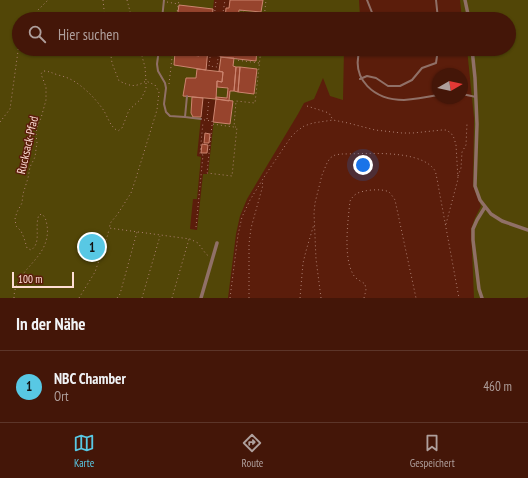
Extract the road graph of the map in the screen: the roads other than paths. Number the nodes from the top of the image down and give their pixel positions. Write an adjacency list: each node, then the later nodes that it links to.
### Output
1 (165, 0): 5 (lane)
2 (367, 0): 6 (lane)
3 (436, 0): 7 (lane)
4 (465, 0): 8 (street)
5 (163, 12)
6 (372, 12)
7 (437, 12)
8 (468, 12)
9 (158, 56): 18 (lane)
10 (358, 56): 13 (lane)
11 (437, 56): 13 (lane)
12 (473, 56): 17 (street)
13 (360, 79): 14 (lane)
14 (432, 95)
15 (468, 95): 17 (lane)
16 (187, 96): 18 (lane)
17 (476, 97): 20 (street)
18 (185, 117): 19 (lane)
19 (202, 120)
20 (485, 207): 21 (street); 24 (street)
21 (528, 230)
22 (217, 243): 23 (street)
23 (201, 298)
24 (482, 298)

